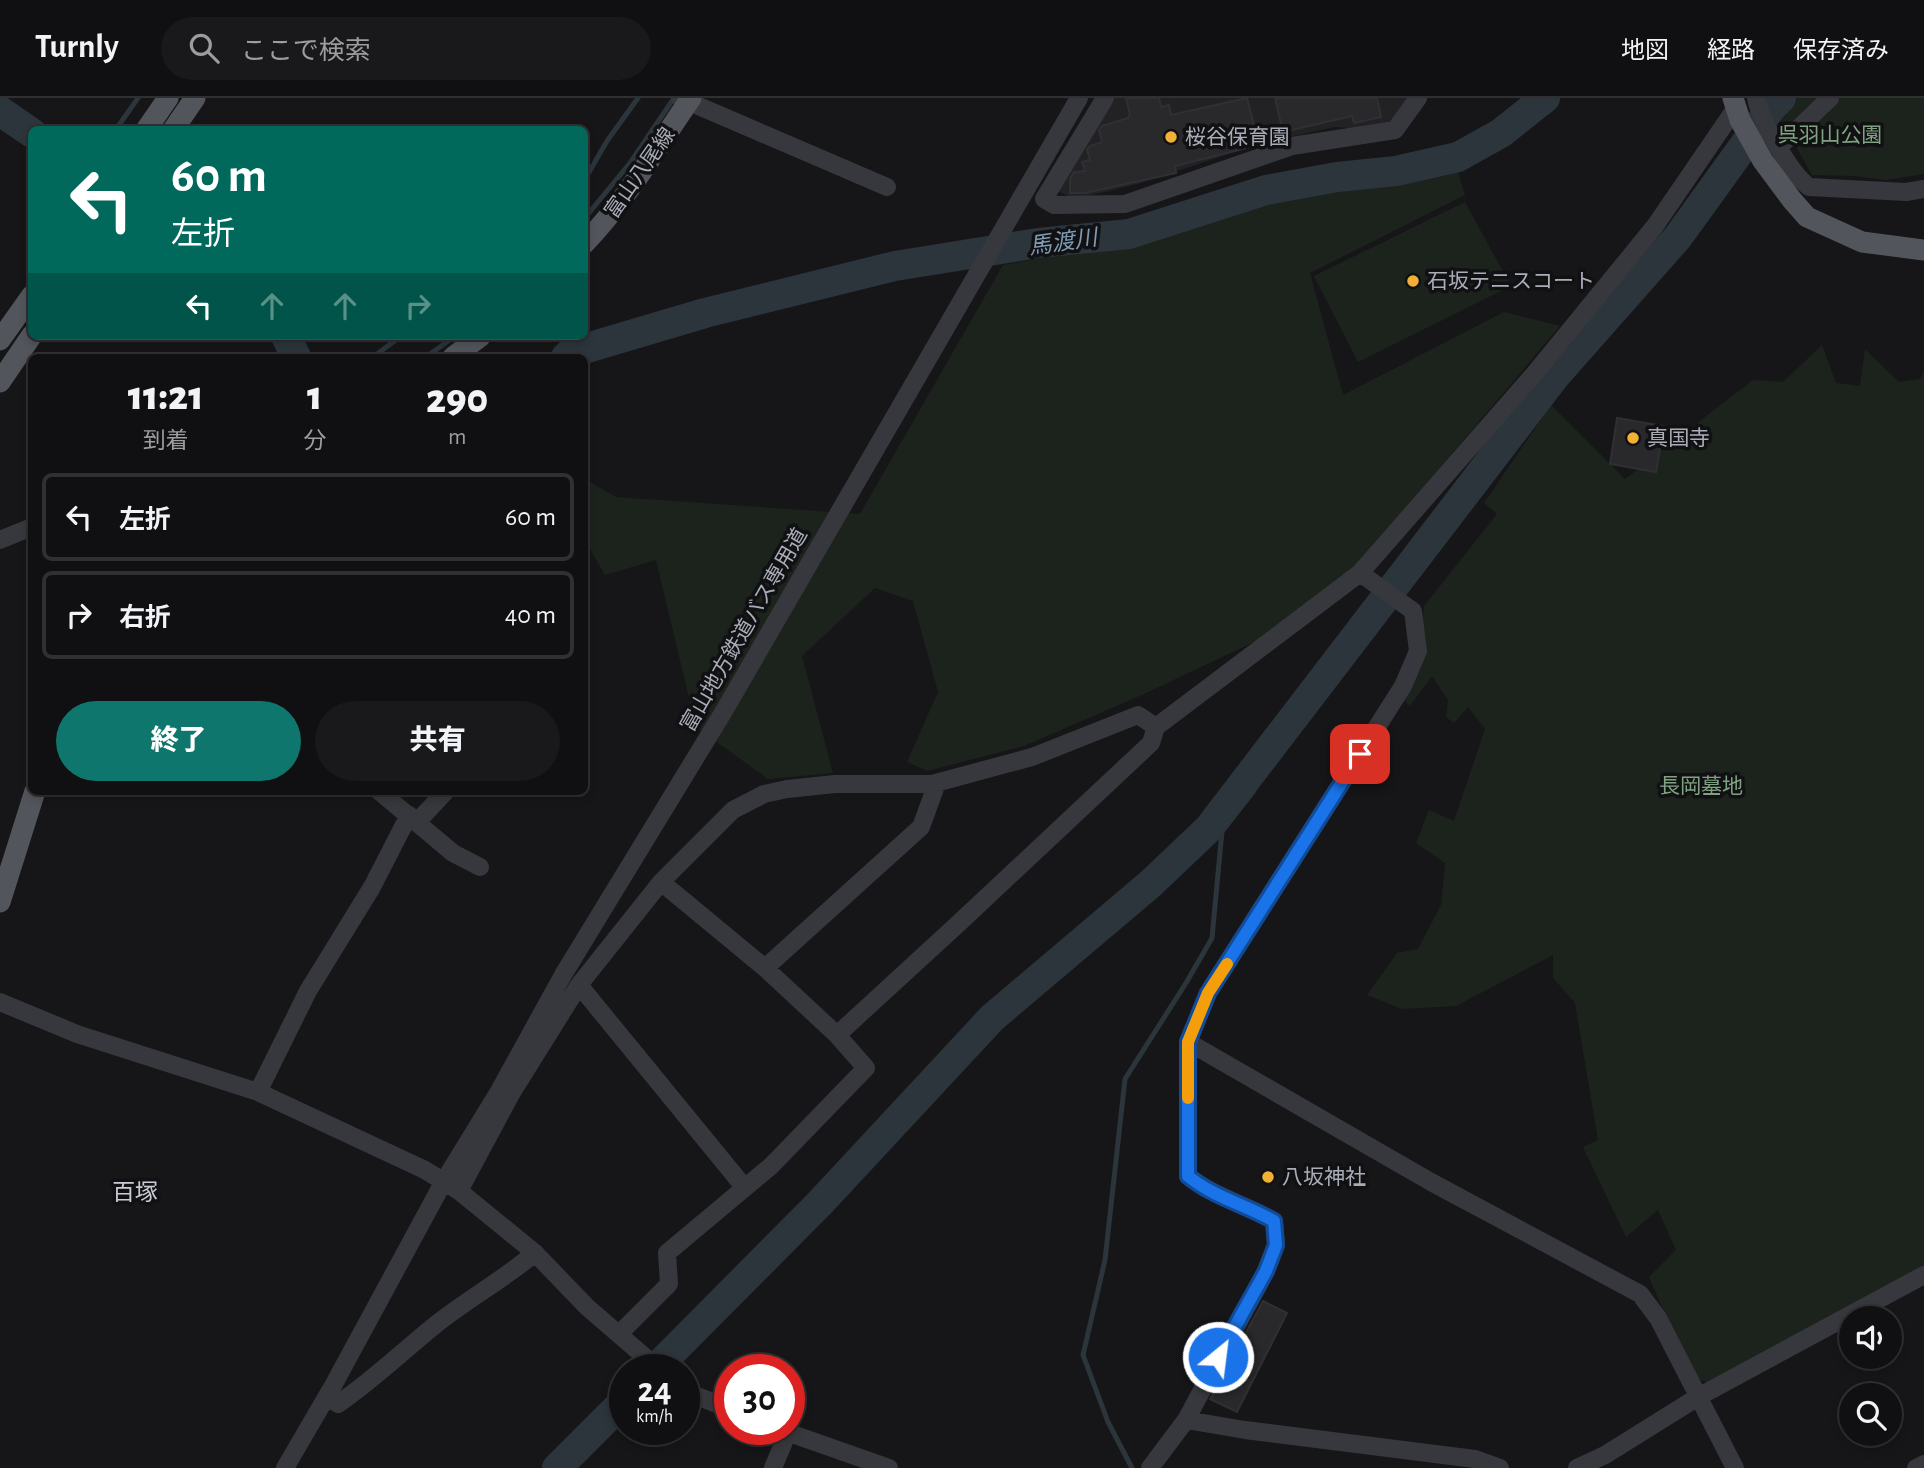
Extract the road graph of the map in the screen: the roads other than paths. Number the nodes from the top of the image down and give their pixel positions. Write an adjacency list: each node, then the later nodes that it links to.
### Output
1 (169, 98): 10 (main road)
2 (195, 98): 11 (main road)
3 (1079, 98): 41 (street, 富山地方鉄道バス専用道)
4 (1105, 98): 5 (street)
5 (1418, 98)
6 (1756, 98): 12 (street)
7 (1830, 98): 12 (street)
8 (686, 99): 13 (street); 15 (main road, 富山八尾線)
9 (1736, 109): 12 (main road); 25 (street)
10 (149, 126)
11 (176, 126)
12 (1771, 154): 14 (street); 16 (main road)
13 (887, 187)
14 (1924, 188)
15 (588, 240)
16 (1924, 250)
17 (28, 301): 18 (main road)
18 (0, 340)
19 (29, 340): 22 (main road)
20 (476, 340): 21 (main road)
21 (457, 354)
22 (0, 382)
23 (28, 529): 24 (street)
24 (0, 540)
25 (1360, 573): 26 (street); 39 (street)
26 (1156, 727): 27 (street); 38 (street)
27 (937, 783): 33 (street); 35 (street)
28 (34, 795): 34 (main road)
29 (384, 795): 31 (street)
30 (441, 795): 31 (street)
31 (413, 819): 32 (street); 40 (street)
32 (480, 867)
33 (660, 882): 35 (street); 36 (street)
34 (0, 902)
35 (765, 968): 38 (street)
36 (579, 985): 41 (street); 42 (street)
37 (0, 1002): 40 (street)
38 (837, 1035): 42 (street)
39 (1188, 1042): 48 (street); 49 (street)
40 (258, 1092): 41 (street)
41 (451, 1186): 43 (street); 47 (street)
42 (745, 1188): 45 (street)
43 (535, 1253): 45 (street); 47 (street)
44 (1924, 1275): 48 (street)
45 (619, 1334): 46 (street)
46 (642, 1354)
47 (327, 1397): 53 (street)
48 (1698, 1397): 58 (street); 59 (street)
49 (1186, 1420): 56 (street); 57 (street)
50 (805, 1438): 55 (street)
51 (780, 1445): 54 (street)
52 (1924, 1464): 60 (street)
53 (285, 1468)
54 (773, 1468)
55 (889, 1468)
56 (1150, 1468)
57 (1500, 1468)
58 (1577, 1468)
59 (1735, 1468)
60 (1916, 1468)

